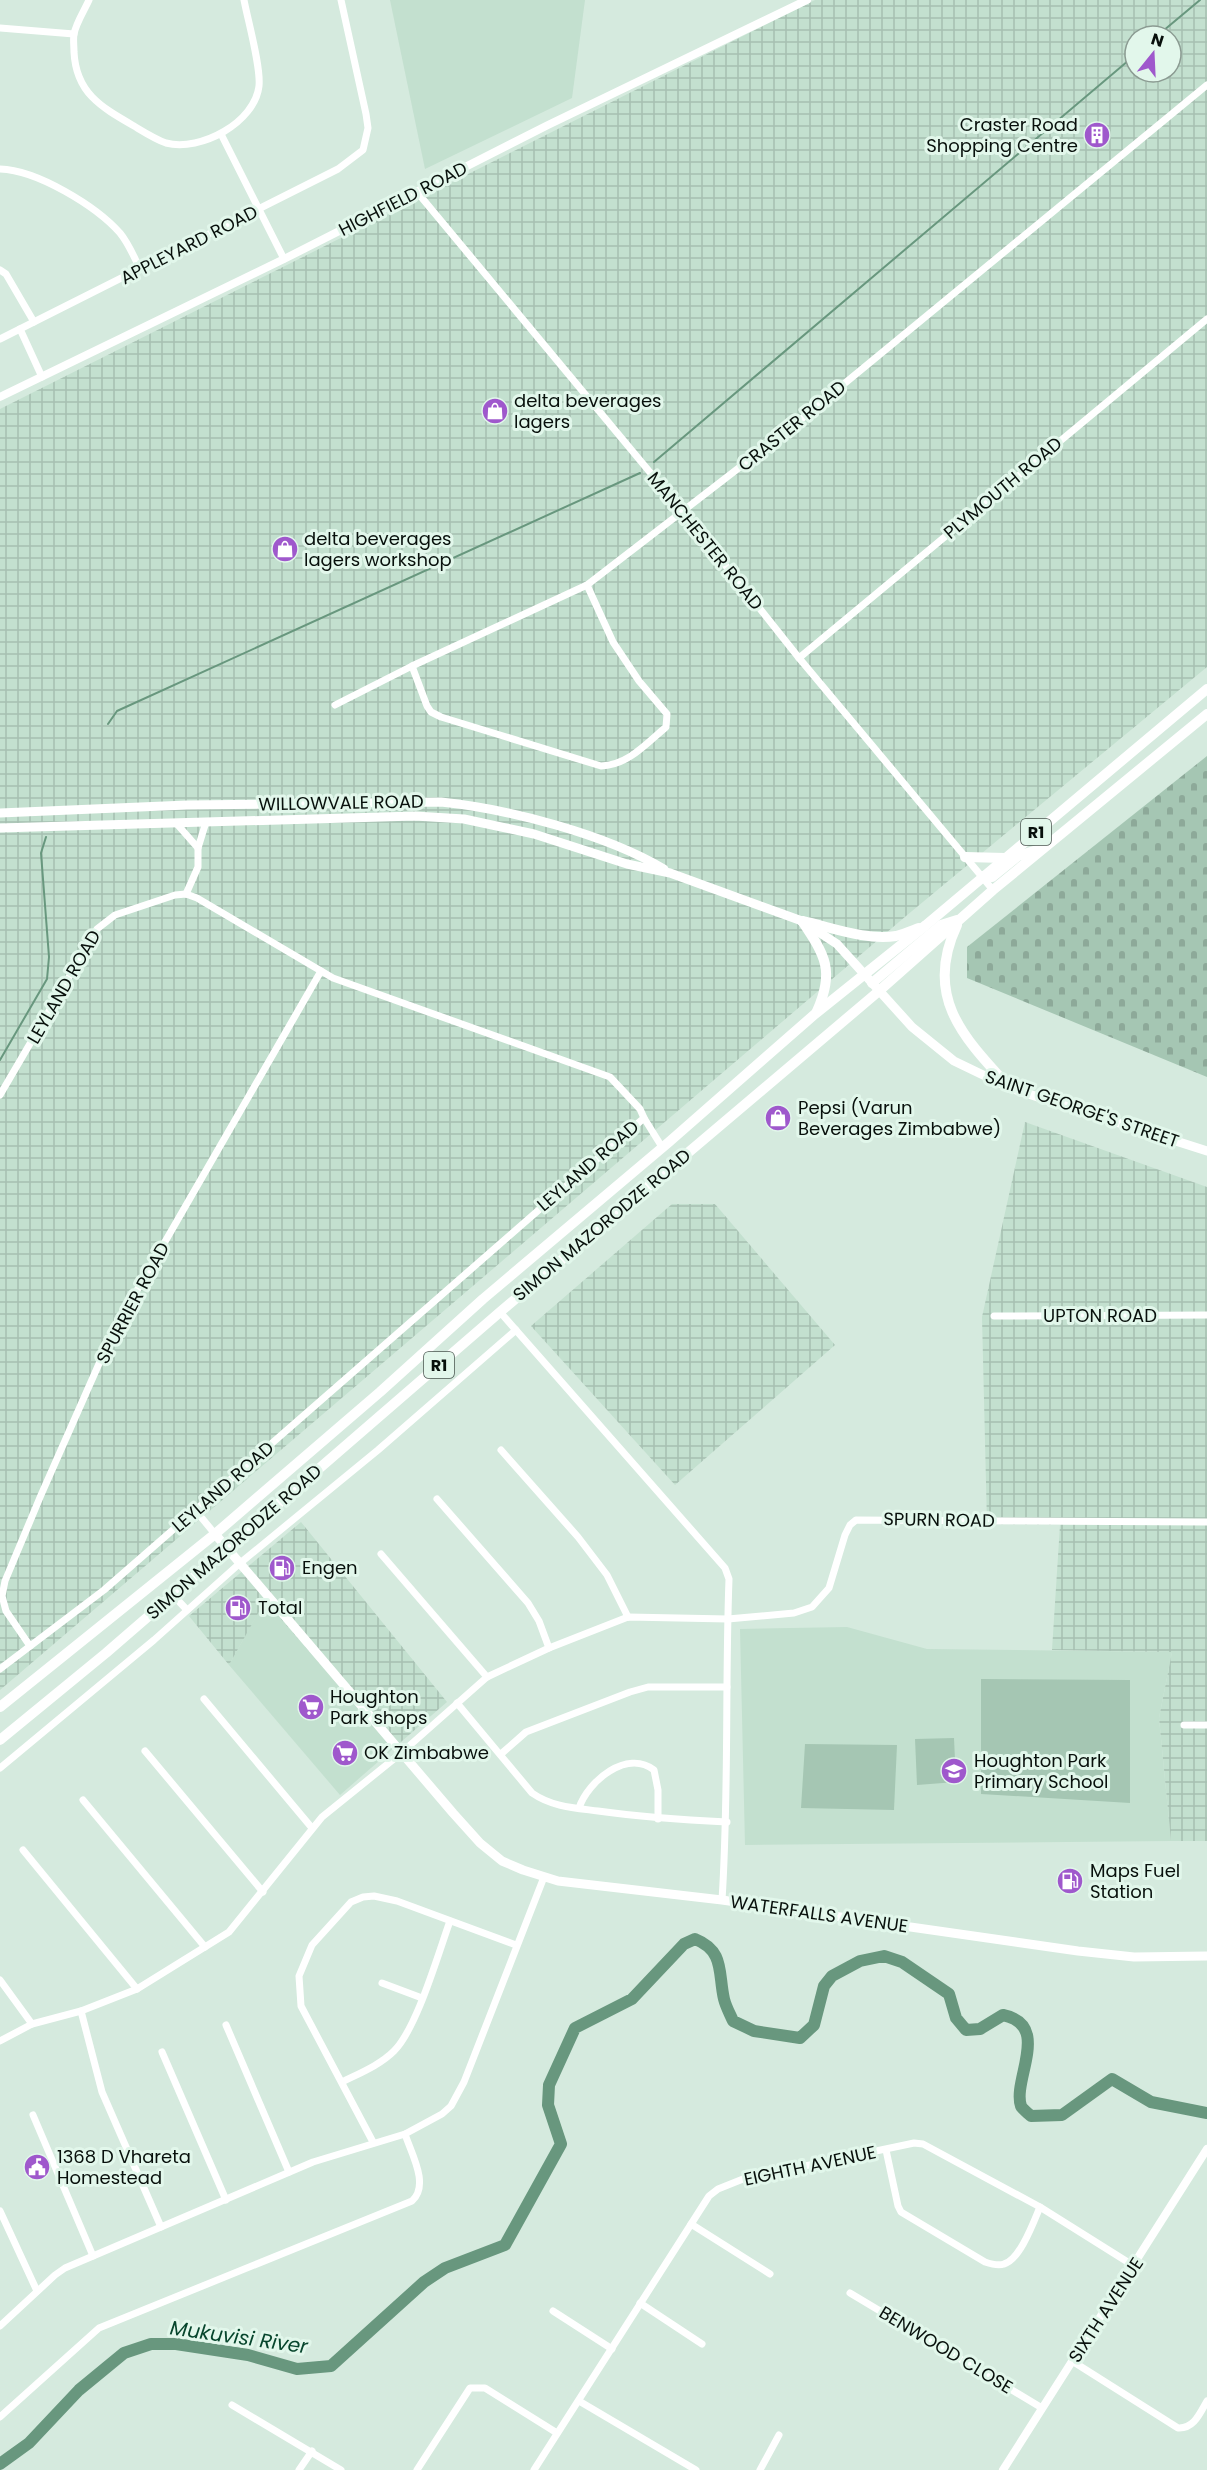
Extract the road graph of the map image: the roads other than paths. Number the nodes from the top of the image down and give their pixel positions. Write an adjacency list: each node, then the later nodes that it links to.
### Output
1 (89, 0): 6 (street)
2 (244, 0): 8 (street)
3 (341, 0): 11 (street, APPLEYARD ROAD)
4 (807, 0): 10 (street, HIGHFIELD ROAD)
5 (0, 28): 6 (street)
6 (74, 34): 8 (street)
7 (1207, 85): 21 (street, CRASTER ROAD)
8 (222, 134): 11 (street)
9 (0, 169): 13 (street)
10 (417, 192): 12 (street, HIGHFIELD ROAD); 21 (street, MANCHESTER ROAD)
11 (260, 210): 12 (street); 13 (street, APPLEYARD ROAD)
12 (284, 259): 19 (street, HIGHFIELD ROAD)
13 (141, 269): 16 (street, APPLEYARD ROAD)
14 (0, 270): 16 (street)
15 (1207, 319): 23 (street, PLYMOUTH ROAD)
16 (34, 322): 17 (street, APPLEYARD ROAD)
17 (20, 329): 18 (street, APPLEYARD ROAD); 19 (street)
18 (0, 339)
19 (42, 377): 20 (street, HIGHFIELD ROAD)
20 (0, 398)
21 (683, 512): 22 (street, CRASTER ROAD); 23 (street, MANCHESTER ROAD)
22 (587, 585): 24 (street, CRASTER ROAD); 24 (street)
23 (799, 658): 34 (street, MANCHESTER ROAD)
24 (412, 666): 26 (street, CRASTER ROAD)
25 (1207, 689): 35 (highway, SIMON MAZORODZE ROAD / R1)
26 (335, 705)
27 (1207, 714): 33 (highway, SIMON MAZORODZE ROAD / R1)
28 (0, 813): 36 (main road, WILLOWVALE ROAD)
29 (176, 822): 30 (main road, WILLOWVALE ROAD); 31 (main road, WILLOWVALE ROAD); 32 (street)
30 (206, 822): 32 (street); 36 (main road, WILLOWVALE ROAD)
31 (0, 828)
32 (198, 848): 39 (street)
33 (1043, 848): 37 (highway); 38 (highway, SIMON MAZORODZE ROAD / R1)
34 (965, 857): 35 (highway); 37 (street, MANCHESTER ROAD)
35 (1005, 858): 37 (highway, SIMON MAZORODZE ROAD / R1)
36 (670, 873): 41 (main road, WILLOWVALE ROAD)
37 (982, 876): 38 (street, MANCHESTER ROAD); 42 (highway, SIMON MAZORODZE ROAD / R1)
38 (993, 890): 40 (highway, SIMON MAZORODZE ROAD / R1)
39 (186, 894): 43 (street, LEYLAND ROAD); 47 (street, LEYLAND ROAD)
40 (960, 920): 44 (highway, SIMON MAZORODZE ROAD / R1); 46 (highway)
41 (802, 921): 42 (highway); 44 (main road, WILLOWVALE ROAD); 45 (highway)
42 (926, 925): 44 (highway, SIMON MAZORODZE ROAD / R1)
43 (321, 971): 48 (street, LEYLAND ROAD); 67 (street, SPURRIER ROAD)
44 (872, 983): 45 (highway, SIMON MAZORODZE ROAD / R1); 46 (main road, SAINT GEORGE'S STREET); 51 (highway, SIMON MAZORODZE ROAD / R1)
45 (815, 1014): 49 (highway, SIMON MAZORODZE ROAD / R1)
46 (1010, 1088): 50 (main road, SAINT GEORGE'S STREET)
47 (0, 1095)
48 (644, 1118): 49 (street); 57 (street, LEYLAND ROAD)
49 (662, 1147): 59 (highway, SIMON MAZORODZE ROAD / R1)
50 (1207, 1151)
51 (500, 1312): 54 (street); 60 (highway, SIMON MAZORODZE ROAD / R1)
52 (1207, 1315): 53 (street, UPTON ROAD)
53 (993, 1316)
54 (516, 1330): 62 (street); 66 (street)
55 (501, 1450): 65 (street)
56 (437, 1499): 68 (street)
57 (196, 1511): 59 (street); 67 (street, LEYLAND ROAD)
58 (1207, 1522): 66 (street, SPURN ROAD)
59 (215, 1534): 60 (main road, WATERFALLS AVENUE); 74 (highway, SIMON MAZORODZE ROAD / R1)
60 (227, 1549): 62 (main road, WATERFALLS AVENUE); 63 (highway, SIMON MAZORODZE ROAD / R1)
61 (381, 1554): 70 (street)
62 (239, 1564): 64 (street); 79 (main road, WATERFALLS AVENUE)
63 (173, 1595): 64 (street); 77 (highway, SIMON MAZORODZE ROAD / R1)
64 (187, 1610): 81 (street)
65 (628, 1617): 66 (street); 68 (street)
66 (728, 1619): 71 (street)
67 (30, 1646): 69 (street, LEYLAND ROAD)
68 (549, 1648): 70 (street)
69 (0, 1669)
70 (487, 1677): 73 (street)
71 (727, 1687): 80 (street); 85 (street)
72 (204, 1699): 86 (street)
73 (457, 1703): 79 (street); 80 (street)
74 (0, 1707)
75 (1184, 1725): 76 (street)
76 (1207, 1725)
77 (0, 1740)
78 (145, 1751): 89 (street)
79 (400, 1754): 86 (street); 88 (main road, WATERFALLS AVENUE)
80 (501, 1754): 83 (street)
81 (0, 1768)
82 (83, 1800): 93 (street)
83 (579, 1808): 84 (street); 84 (street)
84 (658, 1819): 85 (street)
85 (727, 1822): 90 (street)
86 (312, 1827): 89 (street)
87 (23, 1850): 97 (street)
88 (544, 1877): 90 (main road, WATERFALLS AVENUE); 92 (street)
89 (262, 1892): 93 (street)
90 (722, 1900): 94 (main road, WATERFALLS AVENUE)
91 (450, 1921): 92 (street); 98 (street); 104 (street)
92 (516, 1945): 106 (street)
93 (205, 1947): 97 (street)
94 (1207, 1956)
95 (0, 1980): 100 (street)
96 (382, 1983): 98 (street)
97 (136, 1989): 99 (street)
98 (422, 1998): 104 (street)
99 (81, 2011): 100 (street); 115 (street)
100 (32, 2024): 102 (street)
101 (226, 2025): 110 (street)
102 (0, 2041)
103 (162, 2052): 111 (street)
104 (342, 2082): 107 (street)
105 (33, 2115): 116 (street)
106 (405, 2134): 107 (street); 131 (street)
107 (373, 2142): 110 (street)
108 (1207, 2149): 117 (street, SIXTH AVENUE)
109 (886, 2150): 112 (street, EIGHTH AVENUE); 112 (street); 114 (street, EIGHTH AVENUE)
110 (289, 2172): 111 (street)
111 (226, 2200): 115 (street)
112 (1040, 2207): 117 (street, EIGHTH AVENUE)
113 (0, 2211): 119 (street)
114 (691, 2224): 118 (street); 121 (street, EIGHTH AVENUE)
115 (161, 2227): 116 (street)
116 (93, 2256): 119 (street)
117 (1134, 2266): 126 (street, SIXTH AVENUE)
118 (770, 2274)
119 (37, 2291): 123 (street)
120 (850, 2293): 130 (street, BENWOOD CLOSE)
121 (640, 2303): 124 (street); 125 (street, EIGHTH AVENUE)
122 (553, 2310): 125 (street)
123 (0, 2326)
124 (702, 2344)
125 (612, 2349): 128 (street, EIGHTH AVENUE)
126 (1072, 2361): 127 (street); 130 (street, SIXTH AVENUE)
127 (1207, 2401)
128 (579, 2402): 132 (street, EIGHTH AVENUE); 139 (street)
129 (232, 2405): 134 (street)
130 (1042, 2408): 141 (street, SIXTH AVENUE)
131 (0, 2417)
132 (557, 2433): 137 (street); 138 (street, EIGHTH AVENUE)
133 (779, 2435): 140 (street)
134 (312, 2451): 135 (street); 136 (street)
135 (299, 2470)
136 (341, 2470)
137 (417, 2470)
138 (534, 2470)
139 (696, 2470)
140 (760, 2470)
141 (1004, 2470)

